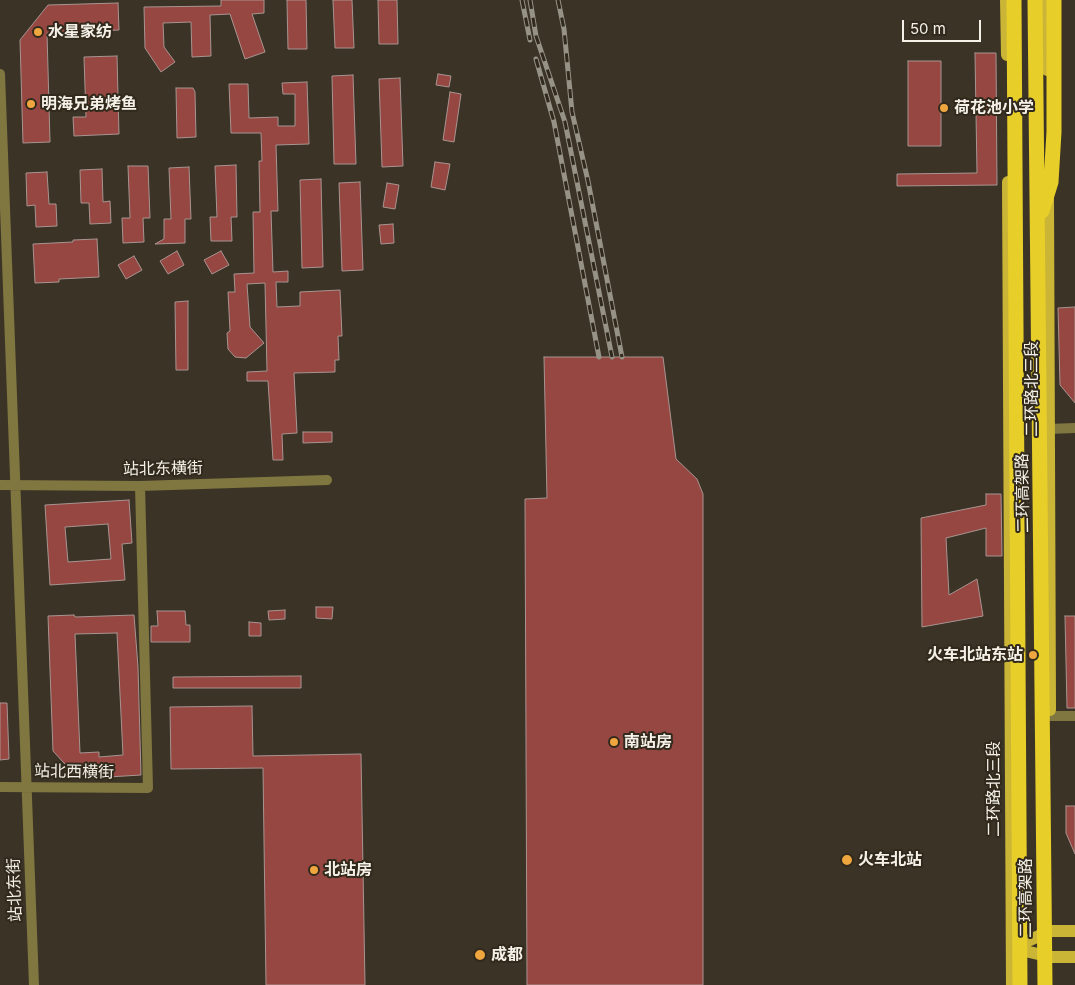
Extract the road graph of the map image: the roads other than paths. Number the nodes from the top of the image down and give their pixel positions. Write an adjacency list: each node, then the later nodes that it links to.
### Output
1 (1006, 0): 20 (main road, 二环路北三段)
2 (1014, 0): 25 (highway, 二环高架路, bridge)
3 (1035, 0): 7 (highway, 二环高架路, bridge)
4 (1045, 0): 9 (main road, 二环路北三段)
5 (1054, 0): 7 (highway, bridge)
6 (0, 74): 12 (street, 站北东街)
7 (1038, 224): 26 (highway, 二环高架路, bridge)
8 (1075, 428): 9 (street)
9 (1048, 429): 14 (main road, 二环路北三段)
10 (327, 480): 13 (street, 站北东横街)
11 (0, 485): 12 (street, 站北东横街)
12 (15, 485): 13 (street, 站北东横街); 17 (street, 站北东街)
13 (140, 486): 17 (street, 站北西横街)
14 (1050, 716): 15 (street); 18 (main road, 二环路北三段)
15 (1075, 716)
16 (0, 787): 17 (street, 站北西横街)
17 (26, 787): 23 (street, 站北东街)
18 (1050, 931): 19 (main road); 20 (main road); 21 (main road, 二环路北三段)
19 (1075, 931)
20 (1012, 948): 21 (main road); 24 (main road, 二环路北三段)
21 (1051, 957): 22 (main road); 27 (main road, 二环路北三段)
22 (1075, 957)
23 (34, 985)
24 (1012, 985)
25 (1020, 985)
26 (1044, 985)
27 (1051, 985)

